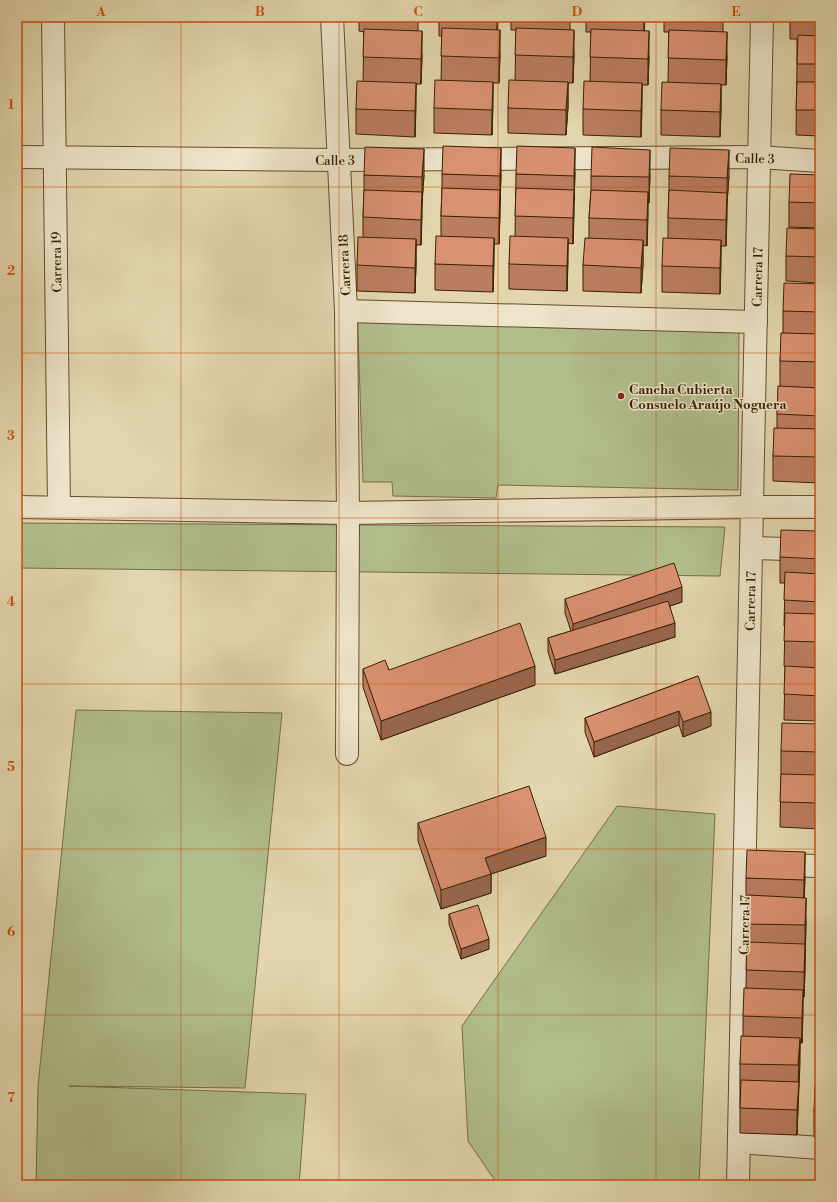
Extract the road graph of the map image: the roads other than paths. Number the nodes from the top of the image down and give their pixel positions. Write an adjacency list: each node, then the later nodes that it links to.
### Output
1 (53, 17): 4 (street, Carrera 19)
2 (332, 17): 7 (street, Carrera 18)
3 (762, 17): 6 (street, Carrera 17)
4 (55, 156): 5 (street, Calle 3); 7 (street, Calle 3); 12 (street, Carrera 19)
5 (17, 157)
6 (759, 157): 7 (street, Calle 3); 8 (street, Calle 3); 10 (street, Carrera 17)
7 (338, 160): 9 (street, Carrera 18)
8 (820, 160)
9 (346, 311): 10 (street); 15 (street, Carrera 18)
10 (756, 322): 13 (street, Carrera 17)
11 (17, 507): 12 (street)
12 (59, 507): 15 (street)
13 (752, 507): 14 (street); 15 (street); 16 (street, Carrera 17)
14 (820, 507)
15 (348, 513): 18 (street, Carrera 18)
16 (751, 548): 17 (street); 19 (street, Carrera 17)
17 (820, 550)
18 (347, 754)
19 (745, 864): 20 (street); 21 (street, Carrera 17)
20 (820, 866)
21 (739, 1142): 22 (street); 23 (street, Carrera 17)
22 (820, 1148)
23 (738, 1185)

